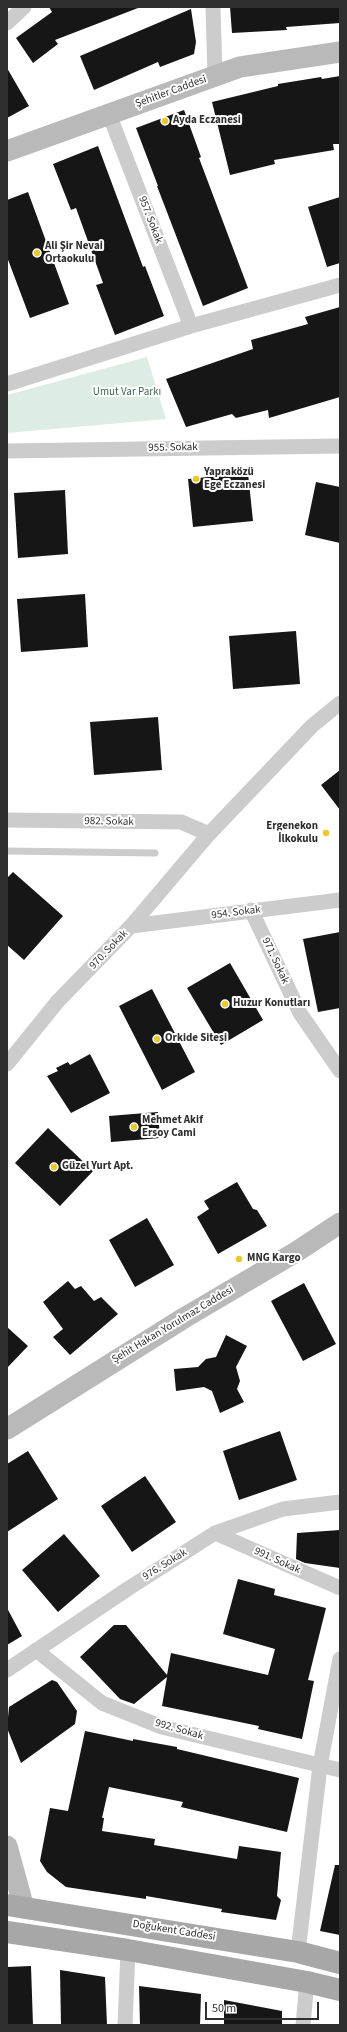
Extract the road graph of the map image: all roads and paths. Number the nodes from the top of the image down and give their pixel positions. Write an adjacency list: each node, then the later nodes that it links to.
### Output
1 (24, 7): 3 (street)
2 (213, 7): 5 (street)
3 (7, 23)
4 (340, 52): 5 (street, Şehitler Caddesi)
5 (215, 76): 6 (street, Şehitler Caddesi)
6 (109, 114): 7 (street, Şehitler Caddesi); 9 (street, 957. Sokak)
7 (7, 151)
8 (340, 285): 9 (street)
9 (191, 326): 10 (street)
10 (7, 384)
11 (340, 446): 12 (street, 955. Sokak)
12 (7, 451)
13 (339, 705): 15 (street, 970. Sokak)
14 (7, 820): 15 (street, 982. Sokak)
15 (208, 834): 20 (street, 970. Sokak)
16 (7, 851): 17 (lane)
17 (155, 853)
18 (340, 900): 19 (street, 954. Sokak)
19 (251, 910): 20 (street, 954. Sokak); 22 (street, 971. Sokak)
20 (131, 926): 21 (street, 970. Sokak)
21 (7, 1064)
22 (340, 1071)
23 (340, 1223): 24 (street, Şehit Hakan Yorulmaz Caddesi)
24 (7, 1429)
25 (340, 1502): 26 (street, 976. Sokak)
26 (215, 1533): 27 (street, 991. Sokak); 28 (street, 976. Sokak)
27 (340, 1588)
28 (36, 1650): 30 (street, 976. Sokak); 31 (street, 992. Sokak)
29 (340, 1659): 31 (street)
30 (7, 1670)
31 (320, 1766): 32 (street, 992. Sokak); 37 (street)
32 (340, 1770)
33 (7, 1846): 34 (street)
34 (16, 1906): 37 (main road, Doğukent Caddesi)
35 (7, 1932): 36 (main road)
36 (128, 1950): 39 (main road); 41 (street)
37 (298, 1952): 38 (main road, Doğukent Caddesi)
38 (340, 1963)
39 (307, 1982): 40 (main road); 42 (street)
40 (340, 1990)
41 (125, 2025)
42 (303, 2025)

